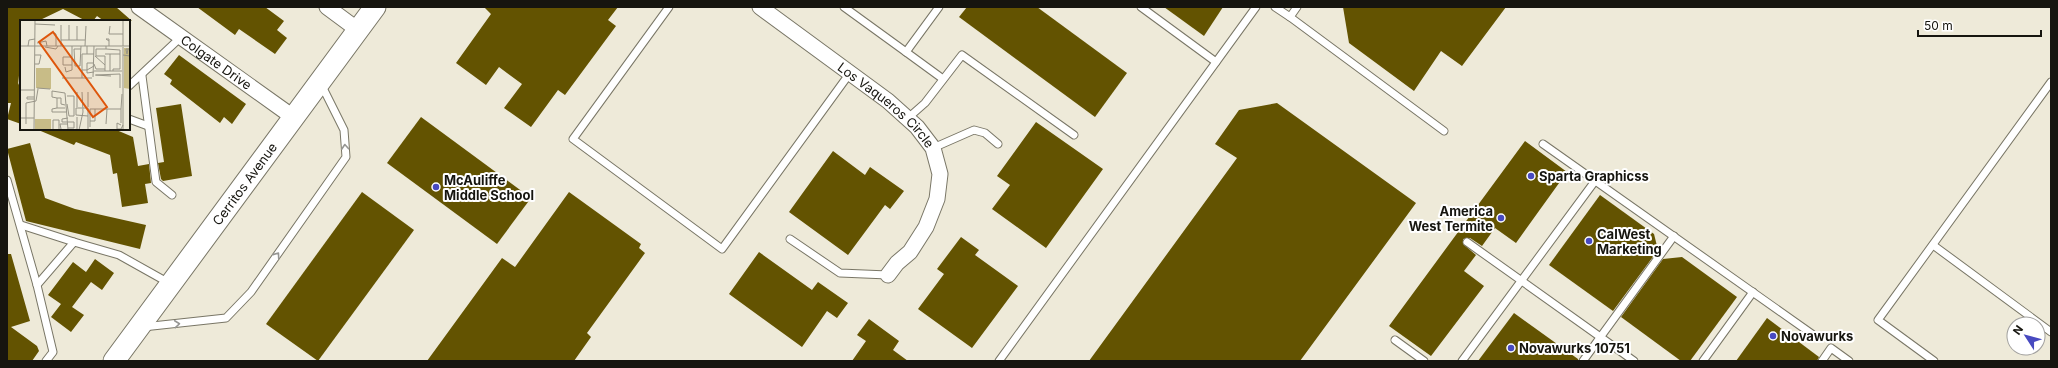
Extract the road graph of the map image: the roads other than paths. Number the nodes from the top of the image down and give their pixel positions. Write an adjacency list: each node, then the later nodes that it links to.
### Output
1 (139, 7): 14 (street, Colgate Drive)
2 (326, 7): 13 (street)
3 (375, 7): 13 (main road, Cerritos Avenue)
4 (669, 7): 17 (lane)
5 (760, 7): 17 (street, Los Vaqueros Circle)
6 (844, 7): 15 (lane)
7 (939, 7): 15 (lane)
8 (1141, 7): 16 (lane)
9 (1256, 7): 16 (lane)
10 (1276, 7): 12 (lane)
11 (1297, 7): 12 (lane)
12 (1290, 17): 27 (lane)
13 (358, 30): 20 (main road, Cerritos Avenue)
14 (181, 37): 18 (lane); 23 (street, Colgate Drive)
15 (906, 52): 19 (lane)
16 (1216, 62): 53 (lane)
17 (850, 73): 24 (street, Los Vaqueros Circle)
18 (142, 76): 22 (lane); 26 (lane)
19 (944, 79): 24 (lane); 28 (lane)
20 (320, 81): 23 (main road, Cerritos Avenue); 46 (lane, one-way to 20)
21 (2051, 82): 40 (lane)
22 (130, 85)
23 (293, 117): 43 (main road, Cerritos Avenue)
24 (908, 118): 31 (street, Los Vaqueros Circle)
25 (130, 119): 26 (lane)
26 (148, 126): 34 (lane)
27 (1444, 131)
28 (1074, 135)
29 (998, 144): 31 (lane)
30 (1543, 144): 33 (lane)
31 (933, 148): 41 (street, Los Vaqueros Circle)
32 (7, 180): 35 (lane)
33 (1595, 180): 36 (lane); 42 (lane)
34 (172, 195)
35 (21, 225): 38 (lane); 44 (lane)
36 (1674, 236): 45 (lane); 49 (lane)
37 (790, 239): 41 (lane)
38 (74, 242): 43 (lane); 44 (lane)
39 (1467, 242): 42 (lane)
40 (1933, 245): 47 (lane); 61 (lane)
41 (888, 275)
42 (1521, 281): 49 (lane); 55 (lane)
43 (171, 284): 46 (main road, Cerritos Avenue)
44 (38, 285): 51 (lane)
45 (1753, 292): 48 (lane); 58 (lane)
46 (139, 328): 52 (main road, Cerritos Avenue)
47 (2051, 332)
48 (1812, 334)
49 (1600, 337): 56 (lane); 57 (lane)
50 (1394, 340): 54 (lane)
51 (46, 361)
52 (114, 361)
53 (999, 361)
54 (1424, 361)
55 (1462, 361)
56 (1583, 361)
57 (1634, 361)
58 (1703, 361)
59 (1822, 361): 60 (lane)
60 (1849, 361)
61 (1934, 361)

